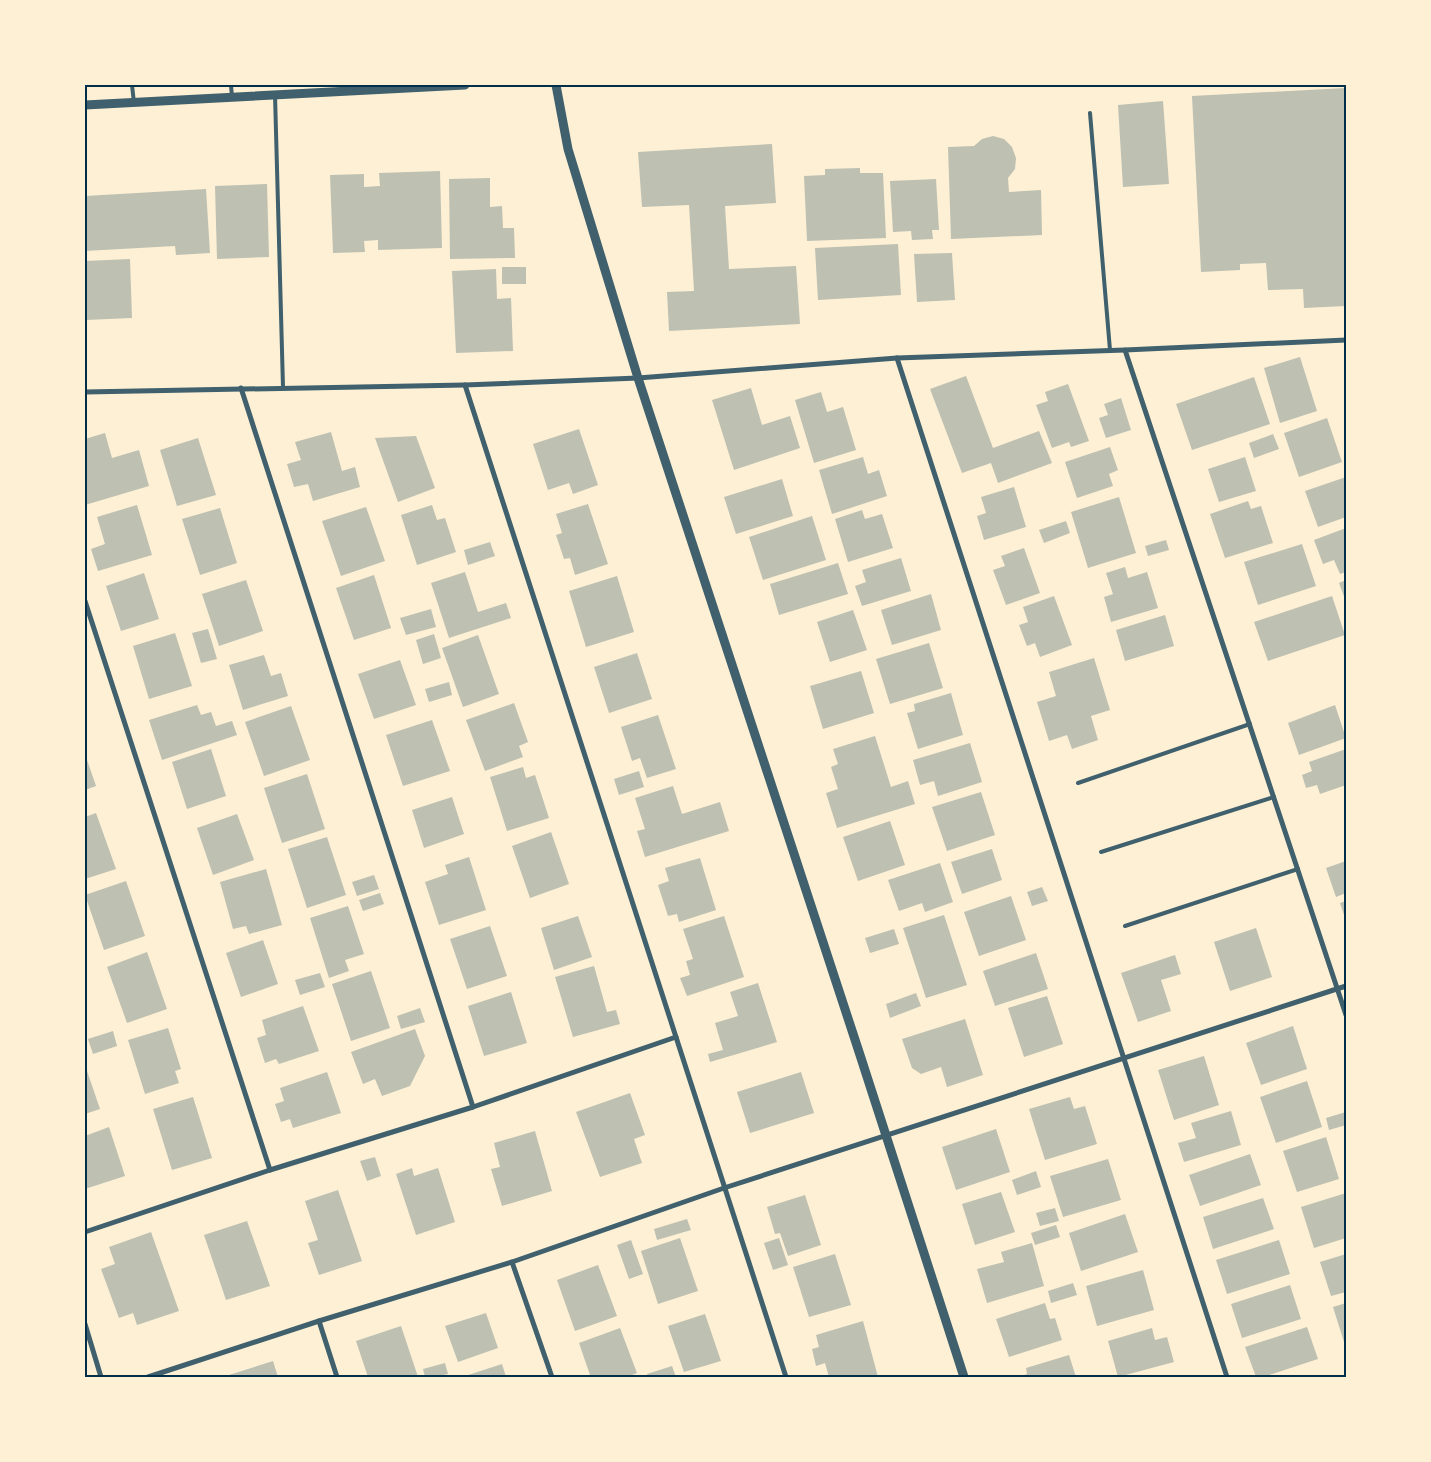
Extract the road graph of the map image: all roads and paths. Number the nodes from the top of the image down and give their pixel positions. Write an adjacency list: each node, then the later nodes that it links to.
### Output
1 (132, 85): 8 (lane)
2 (232, 85): 7 (lane)
3 (465, 85): 5 (street)
4 (556, 85): 15 (street)
5 (420, 86): 6 (street)
6 (275, 95): 7 (street); 17 (lane)
7 (232, 98): 8 (street)
8 (134, 103): 9 (street)
9 (85, 105)
10 (1090, 113): 12 (lane)
11 (1346, 340): 13 (street)
12 (1110, 350): 13 (street); 14 (street)
13 (1125, 350): 21 (street)
14 (897, 358): 15 (street); 31 (street)
15 (638, 378): 16 (street); 33 (street)
16 (465, 385): 17 (street); 30 (street)
17 (283, 387): 18 (street)
18 (241, 388): 19 (street); 32 (street)
19 (85, 392)
20 (85, 601): 34 (street)
21 (1250, 724): 22 (lane); 23 (street)
22 (1078, 783)
23 (1274, 797): 24 (lane); 25 (street)
24 (1101, 852)
25 (1298, 869): 26 (lane); 28 (street)
26 (1124, 926)
27 (1346, 986): 28 (street)
28 (1337, 988): 29 (street); 31 (street)
29 (1346, 1015)
30 (676, 1037): 32 (street); 35 (street)
31 (1124, 1057): 33 (street); 46 (street)
32 (473, 1107): 34 (street)
33 (885, 1136): 35 (street); 45 (street)
34 (270, 1170): 36 (street)
35 (724, 1188): 37 (street); 44 (street)
36 (85, 1232)
37 (512, 1262): 38 (street); 43 (street)
38 (319, 1321): 41 (street); 42 (street)
39 (85, 1324): 40 (street)
40 (101, 1377)
41 (148, 1377)
42 (337, 1377)
43 (552, 1377)
44 (786, 1377)
45 (964, 1377)
46 (1227, 1377)

